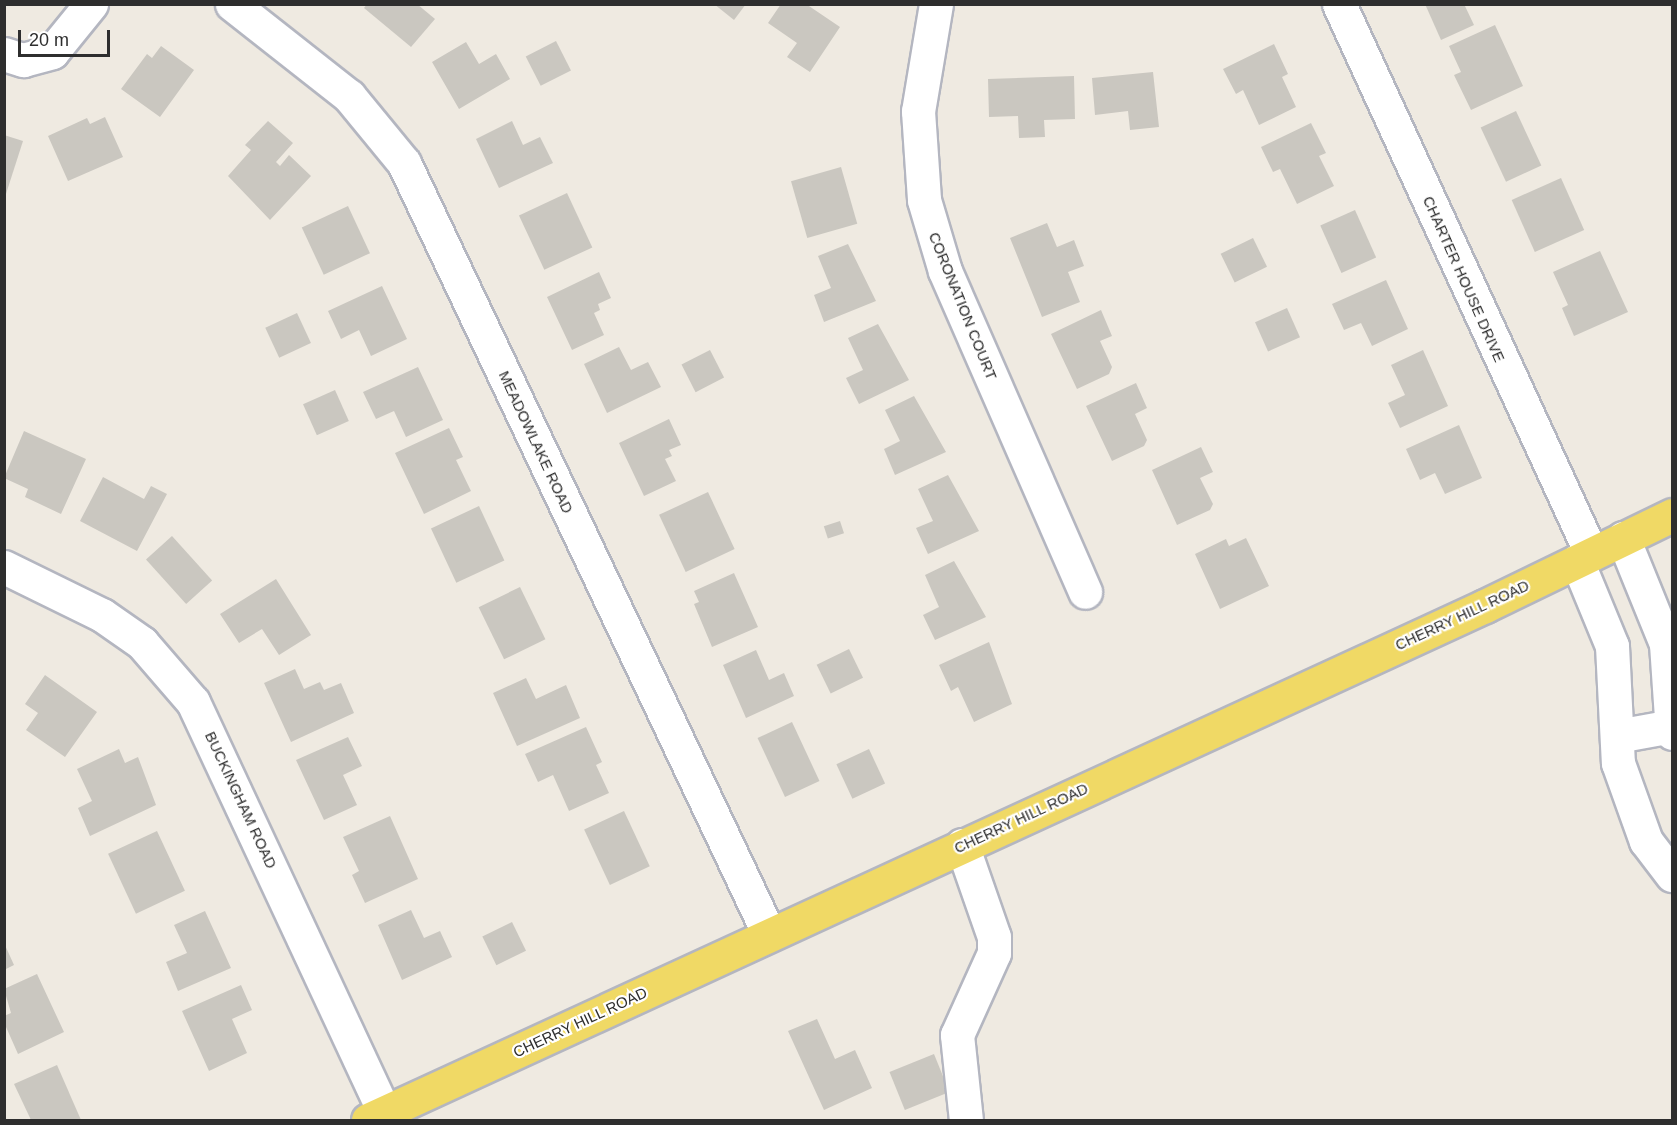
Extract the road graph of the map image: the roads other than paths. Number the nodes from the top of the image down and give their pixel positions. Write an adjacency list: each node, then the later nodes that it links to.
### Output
1 (91, 4): 5 (street)
2 (232, 4): 16 (street, MEADOWLAKE ROAD)
3 (936, 4): 10 (street, CORONATION COURT)
4 (1339, 4): 8 (street, CHARTER HOUSE DRIVE)
5 (4, 54)
6 (1672, 514): 7 (main road, CHERRY HILL ROAD)
7 (1623, 538): 8 (main road, CHERRY HILL ROAD); 11 (street)
8 (1584, 557): 13 (street, CHARTER HOUSE DRIVE); 14 (main road, CHERRY HILL ROAD)
9 (4, 567): 17 (street, BUCKINGHAM ROAD)
10 (1085, 592)
11 (1672, 726): 12 (street); 13 (street)
12 (1672, 733)
13 (1617, 736): 15 (street, CHARTER HOUSE DRIVE)
14 (962, 845): 16 (main road, CHERRY HILL ROAD); 18 (street)
15 (1672, 875)
16 (769, 934): 17 (main road, CHERRY HILL ROAD)
17 (377, 1117)
18 (966, 1120)

